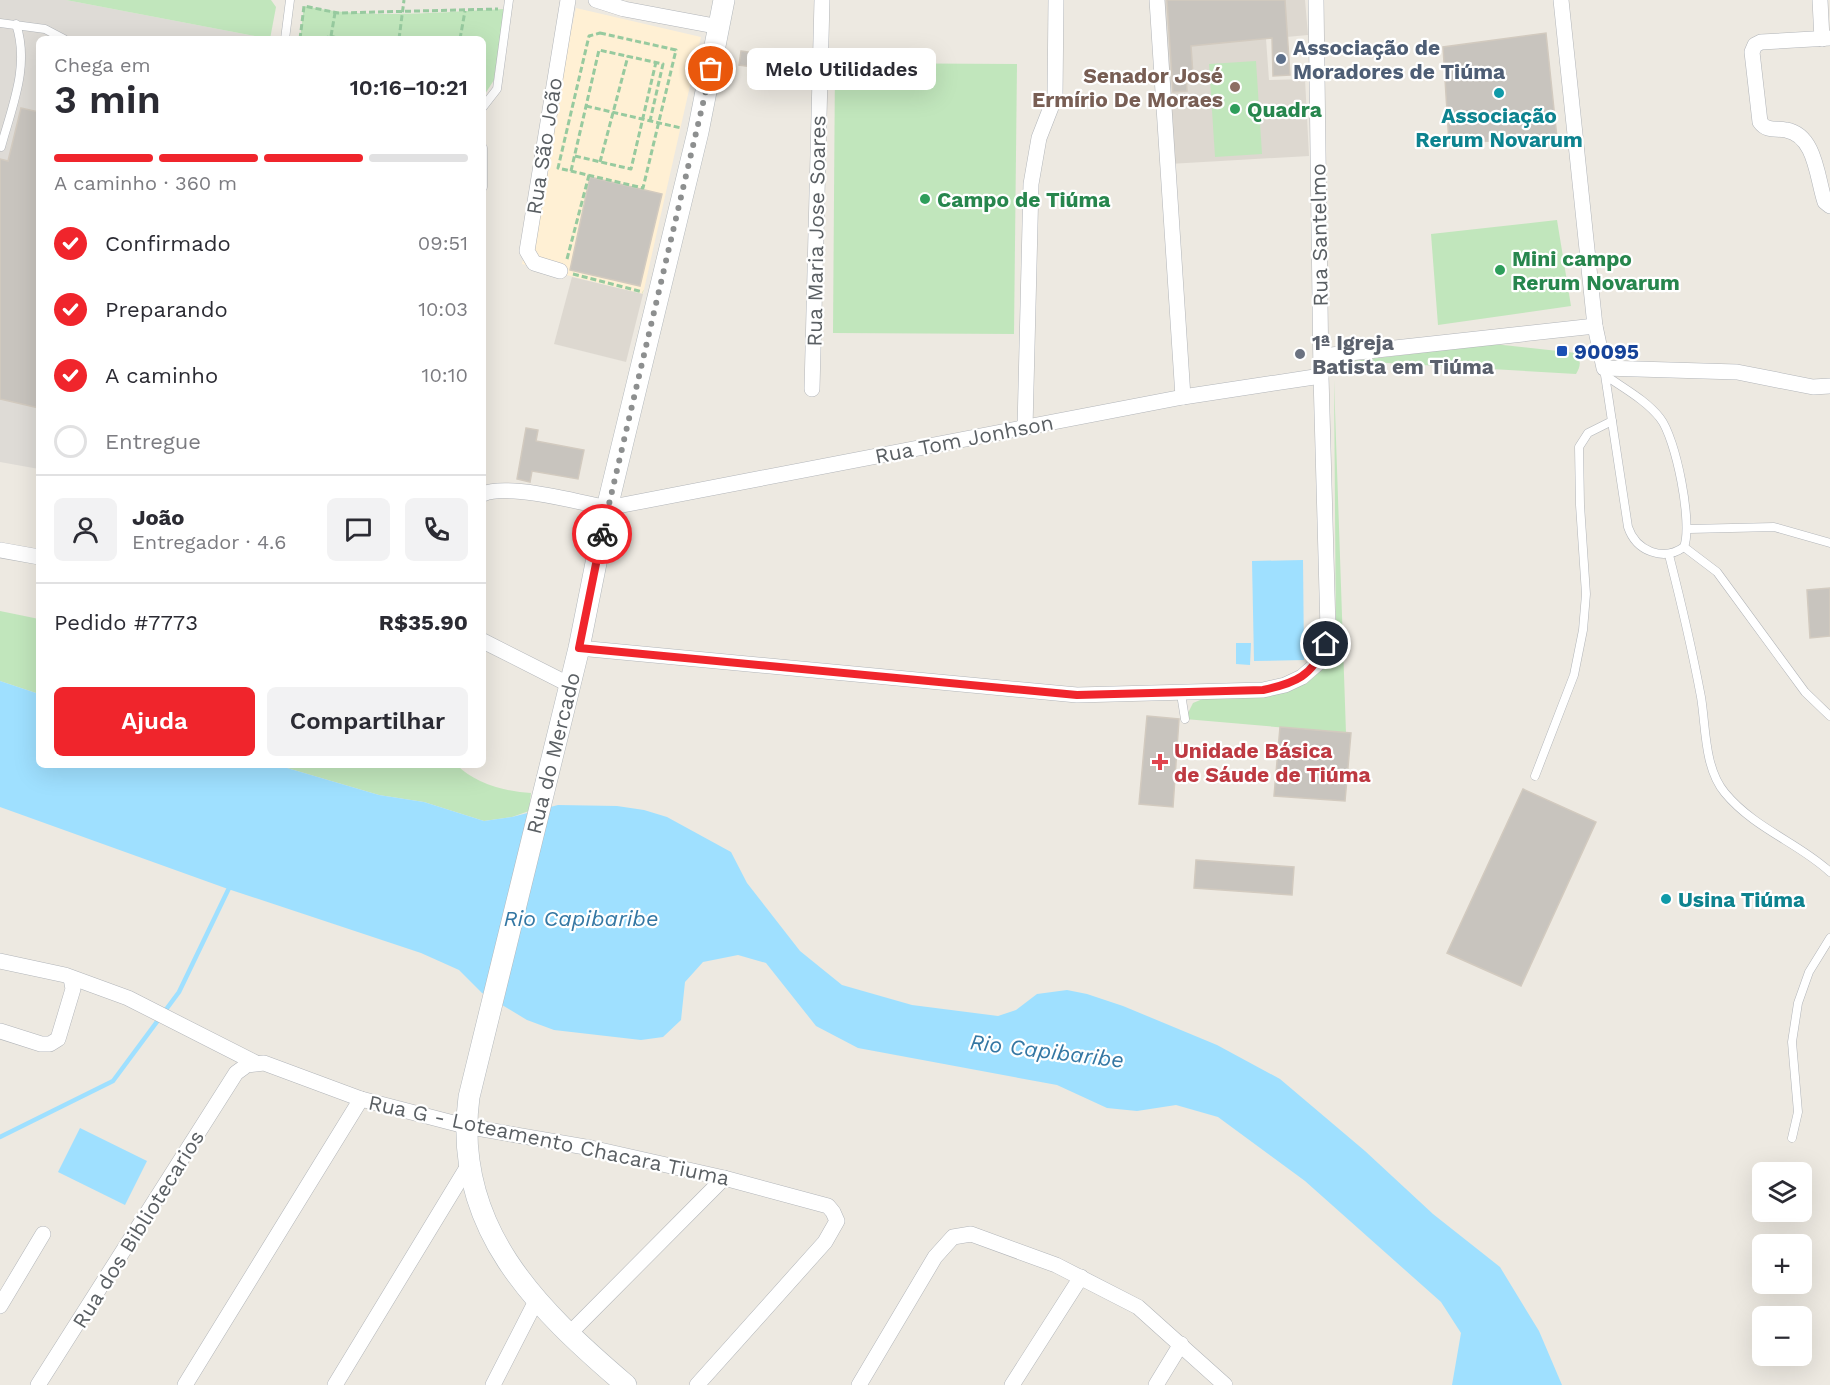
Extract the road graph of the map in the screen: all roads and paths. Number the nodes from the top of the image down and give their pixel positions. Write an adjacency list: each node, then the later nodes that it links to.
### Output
1 (290, 0): 21 (lane)
2 (404, 0): 16 (path)
3 (509, 0): 29 (lane)
4 (568, 0): 42 (street, Rua São João)
5 (596, 0): 19 (street)
6 (724, 0): 19 (main road, Rua do Mercado)
7 (822, 0): 49 (street, Rua Maria Jose Soares)
8 (1056, 0): 52 (street)
9 (1157, 0): 50 (street)
10 (1316, 0): 45 (street, Rua Santelmo)
11 (1561, 0): 44 (street)
12 (1820, 0): 26 (street)
13 (504, 9): 14 (path)
14 (465, 10): 16 (path); 25 (path)
15 (335, 13): 16 (path); 22 (path); 23 (path)
16 (402, 14): 24 (path)
17 (0, 23): 18 (lane)
18 (16, 24): 20 (lane); 36 (lane)
19 (720, 27): 35 (main road, Rua do Mercado)
20 (58, 36)
21 (285, 36)
22 (300, 36)
23 (331, 36)
24 (399, 36)
25 (461, 36)
26 (1826, 39): 41 (street)
27 (628, 56): 28 (path); 30 (path); 31 (path)
28 (656, 62): 32 (path); 33 (path)
29 (486, 103)
30 (586, 106): 31 (path); 37 (path)
31 (613, 112): 32 (path); 38 (path)
32 (642, 119): 33 (path); 38 (path)
33 (650, 121): 34 (path)
34 (659, 123): 35 (path); 39 (path); 40 (path)
35 (698, 132): 43 (main road, Rua do Mercado)
36 (1, 147)
37 (575, 156): 38 (path); 39 (path)
38 (600, 162)
39 (571, 171): 40 (path)
40 (589, 175): 42 (path)
41 (1830, 206)
42 (562, 271): 43 (path)
43 (658, 296): 54 (main road, Rua do Mercado)
44 (1595, 326): 45 (street); 46 (street)
45 (1322, 356): 47 (street, Rua Santelmo)
46 (1604, 371): 48 (street); 51 (lane); 55 (lane)
47 (1321, 376): 50 (street, Rua Tom Jonhson); 64 (street, Rua Santelmo)
48 (1830, 386)
49 (812, 389)
50 (1183, 396): 52 (street, Rua Tom Jonhson)
51 (1612, 421): 59 (lane); 67 (lane)
52 (1025, 428): 54 (street, Rua Tom Jonhson)
53 (486, 493): 54 (street)
54 (607, 508): 62 (main road, Rua do Mercado)
55 (1689, 529): 56 (lane); 57 (lane)
56 (1830, 543)
57 (1684, 548): 59 (lane); 65 (lane)
58 (0, 550): 60 (street)
59 (1669, 555): 68 (lane)
60 (36, 556)
61 (486, 642): 63 (street)
62 (579, 648): 63 (main road, Rua do Mercado); 64 (street)
63 (570, 684): 75 (main road, Rua do Mercado)
64 (1181, 694): 66 (lane)
65 (1830, 716)
66 (1185, 719)
67 (1535, 776)
68 (1830, 872)
69 (1830, 938): 76 (lane)
70 (0, 961): 71 (street, Rua G - Loteamento Chacara Tiuma)
71 (71, 978): 72 (street); 73 (street, Rua G - Loteamento Chacara Tiuma)
72 (0, 1031)
73 (256, 1063): 74 (street, Rua G - Loteamento Chacara Tiuma); 85 (street, Rua dos Bibliotecarios)
74 (361, 1099): 75 (street, Rua G - Loteamento Chacara Tiuma); 86 (street)
75 (465, 1126): 77 (main road, Rua do Mercado); 78 (street, Rua G - Loteamento Chacara Tiuma)
76 (1792, 1138)
77 (468, 1166): 81 (main road, Rua do Mercado); 87 (street)
78 (724, 1178): 83 (street); 90 (street, Rua G - Loteamento Chacara Tiuma)
79 (43, 1234): 82 (street)
80 (1081, 1277): 84 (street); 91 (street); 92 (street)
81 (536, 1301): 83 (main road, Rua do Mercado); 88 (street)
82 (0, 1306)
83 (568, 1335): 89 (main road, Rua do Mercado)
84 (1181, 1344): 93 (street); 94 (street)
85 (38, 1385)
86 (185, 1385)
87 (334, 1385)
88 (493, 1385)
89 (626, 1385)
90 (697, 1385)
91 (859, 1385)
92 (1012, 1385)
93 (1156, 1385)
94 (1225, 1385)

